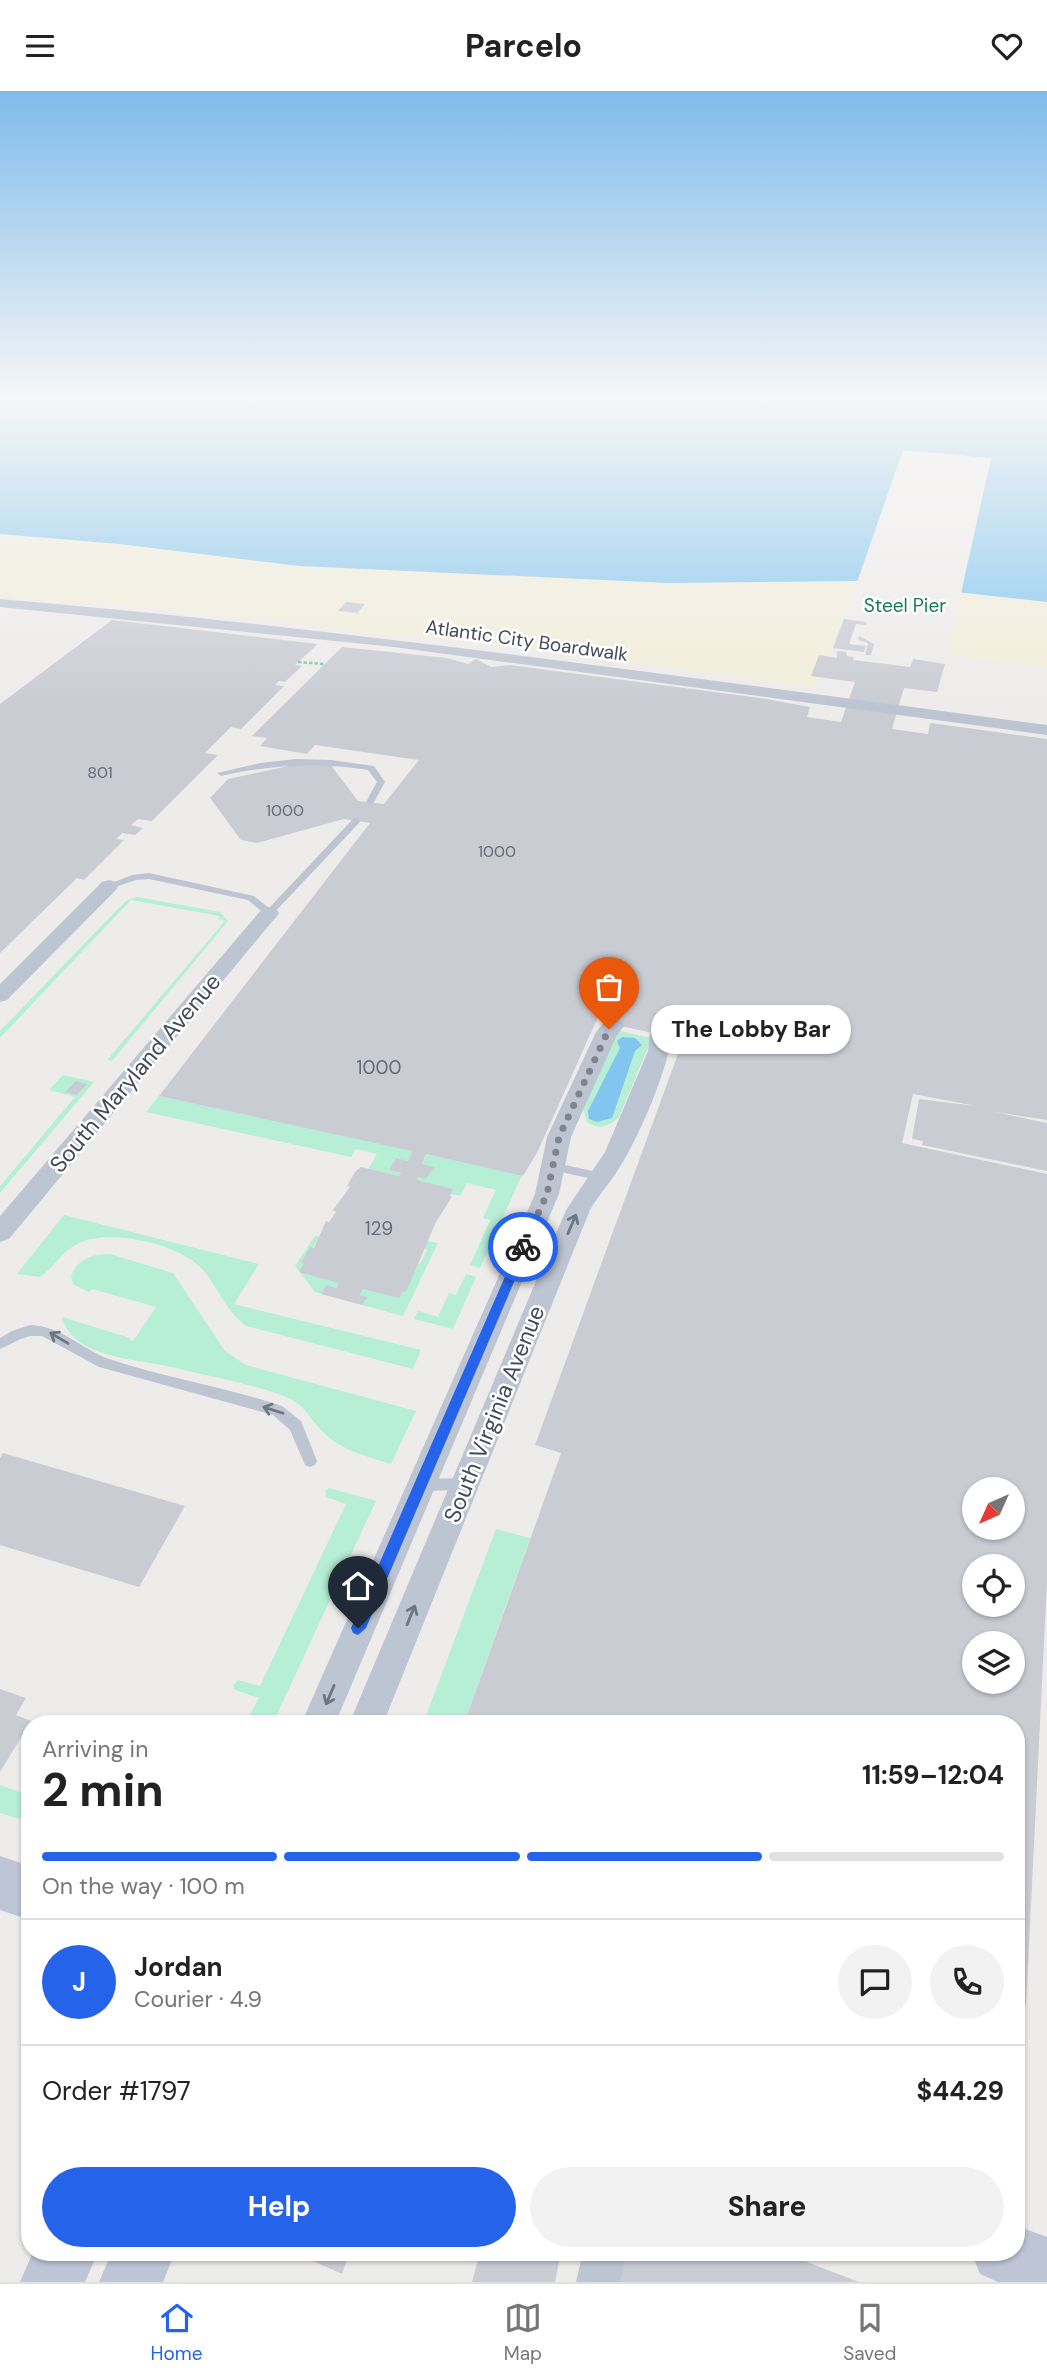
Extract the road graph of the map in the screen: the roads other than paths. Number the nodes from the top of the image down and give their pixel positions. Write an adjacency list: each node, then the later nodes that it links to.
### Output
1 (0, 603): 2 (street, Atlantic City Boardwalk)
2 (1047, 730)
3 (221, 773): 4 (lane)
4 (370, 802)
5 (356, 821): 7 (lane)
6 (109, 886): 7 (lane); 8 (street)
7 (270, 913): 13 (street, South Maryland Avenue)
8 (0, 996)
9 (614, 1025): 11 (street, South Virginia Avenue)
10 (661, 1034): 12 (street, South Virginia Avenue)
11 (551, 1167): 12 (lane); 17 (street, South Virginia Avenue)
12 (602, 1177): 16 (street, South Virginia Avenue, one-way to 12)
13 (0, 1233)
14 (0, 1344): 15 (lane, one-way to 14)
15 (310, 1461)
16 (465, 1484): 17 (lane); 19 (street, South Virginia Avenue, one-way to 16)
17 (419, 1485): 18 (street, South Virginia Avenue, one-way to 18)
18 (322, 1715)
19 (370, 1715)
20 (0, 1883): 21 (street)
21 (21, 1890)
22 (62, 2261): 27 (street)
23 (140, 2261): 28 (street)
24 (603, 2261): 29 (street)
25 (1025, 2261): 26 (street)
26 (1047, 2269)
27 (52, 2282)
28 (131, 2282)
29 (598, 2282)

